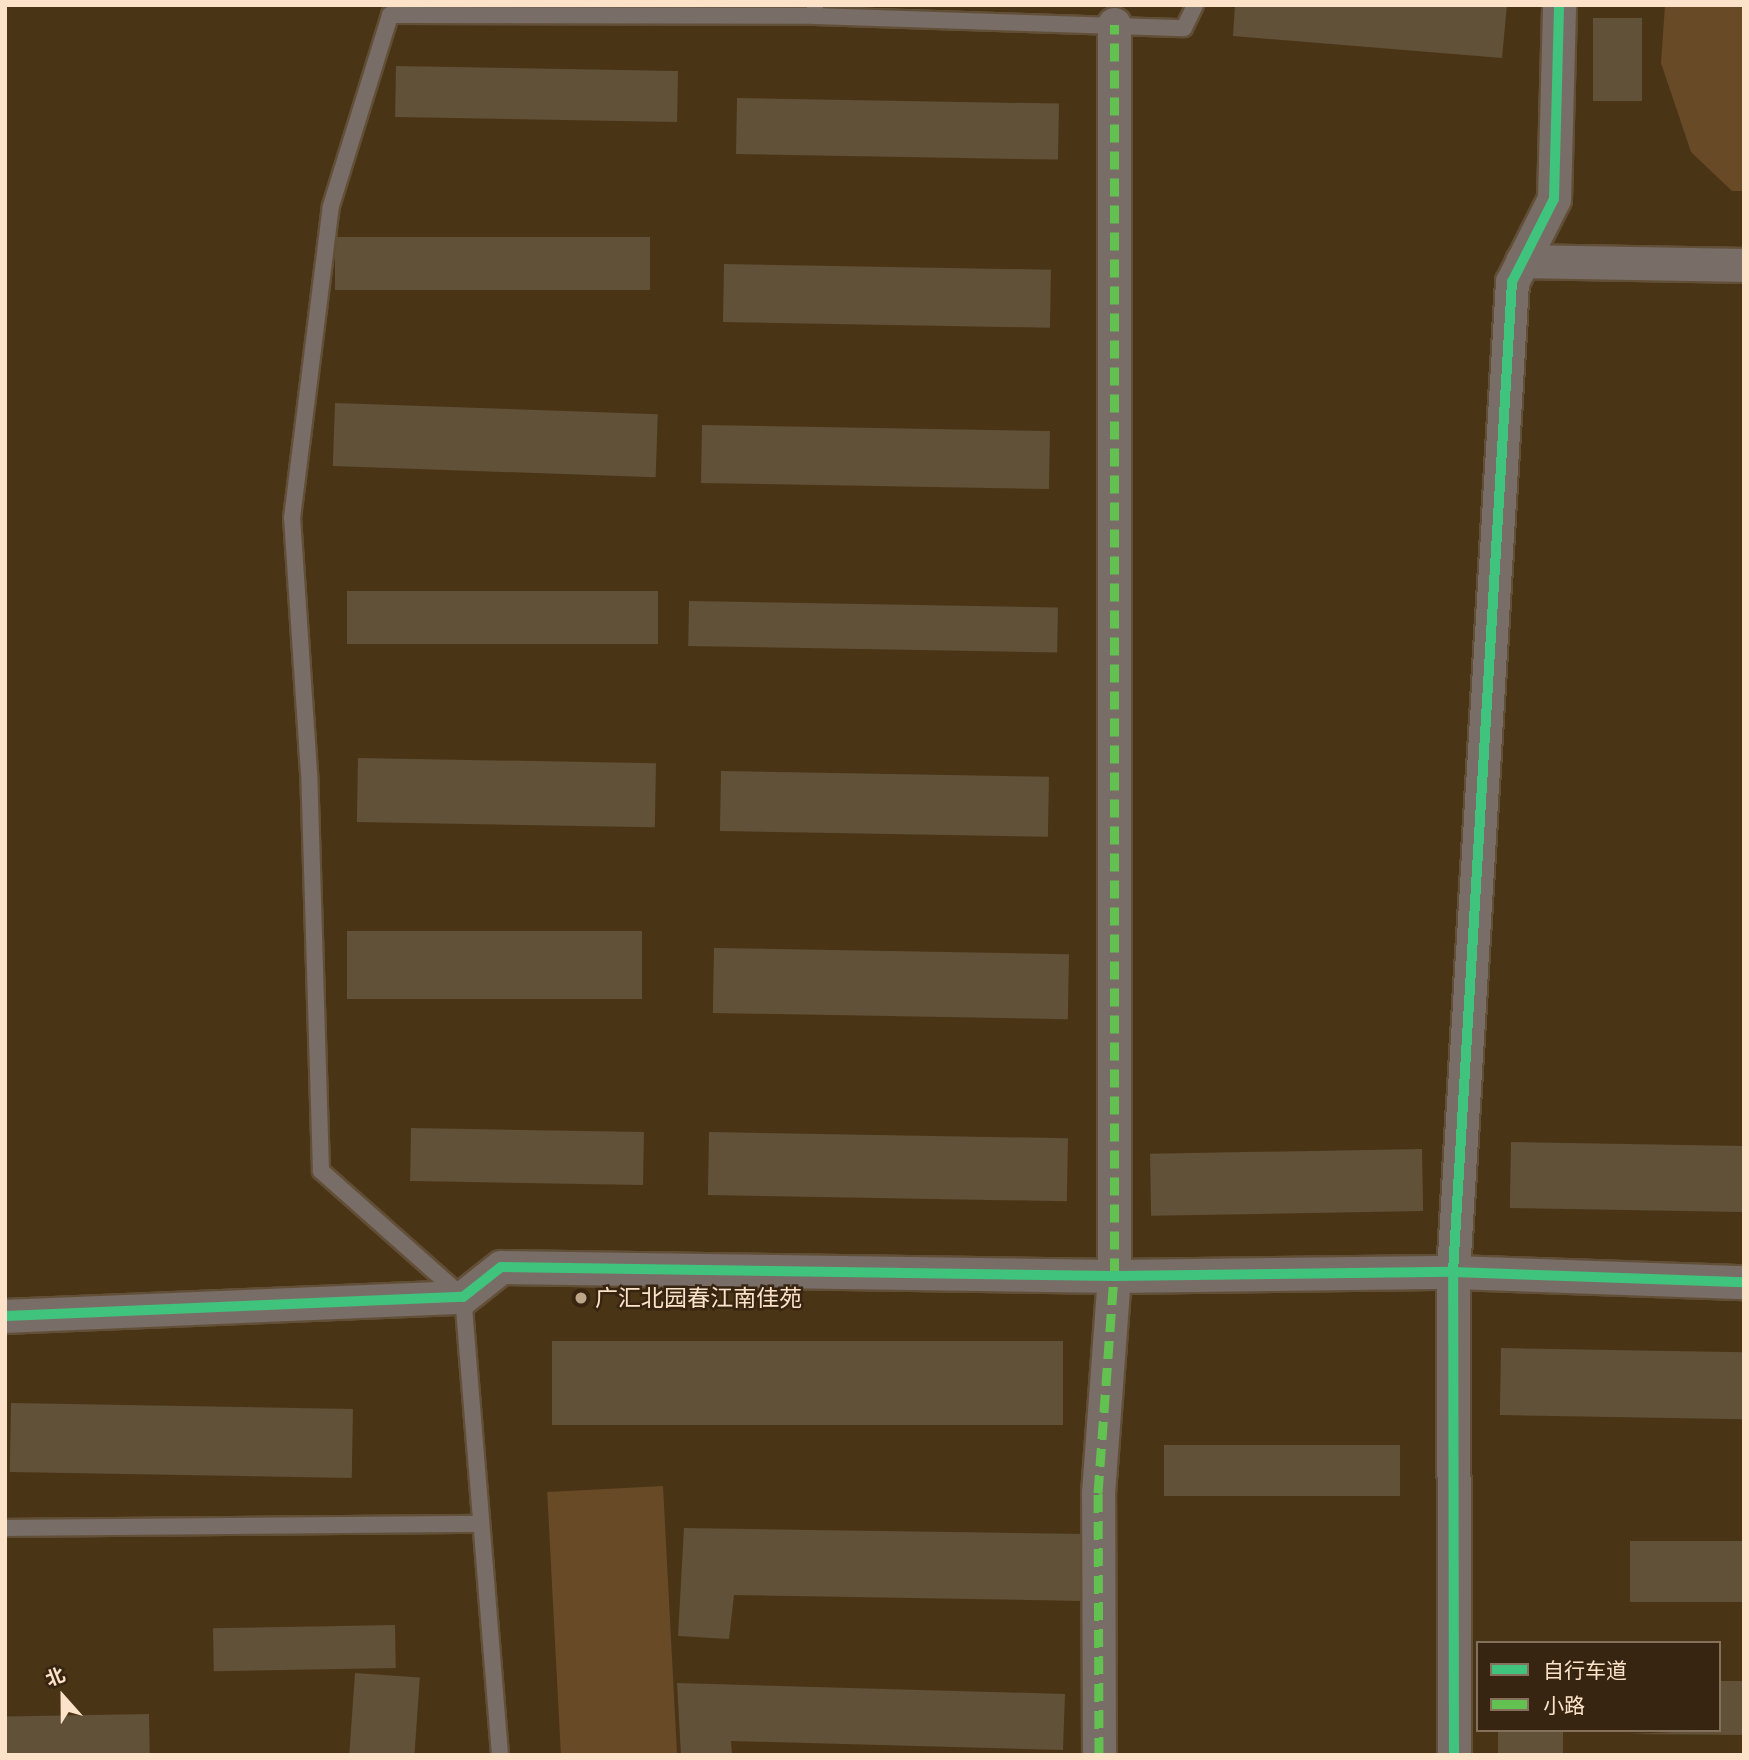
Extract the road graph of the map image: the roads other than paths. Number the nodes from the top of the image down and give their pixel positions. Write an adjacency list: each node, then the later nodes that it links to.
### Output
1 (1195, 5): 4 (lane)
2 (1559, 5): 5 (street)
3 (815, 11): 4 (lane); 10 (lane)
4 (1114, 24): 8 (street)
5 (1522, 261): 6 (street); 7 (street)
6 (1744, 265)
7 (1453, 1272): 8 (street); 9 (street); 16 (street)
8 (1114, 1276): 10 (street); 15 (street)
9 (1744, 1282)
10 (463, 1297): 11 (street); 12 (lane)
11 (5, 1316)
12 (479, 1524): 13 (lane); 14 (lane)
13 (5, 1528)
14 (500, 1755)
15 (1098, 1755)
16 (1454, 1755)

